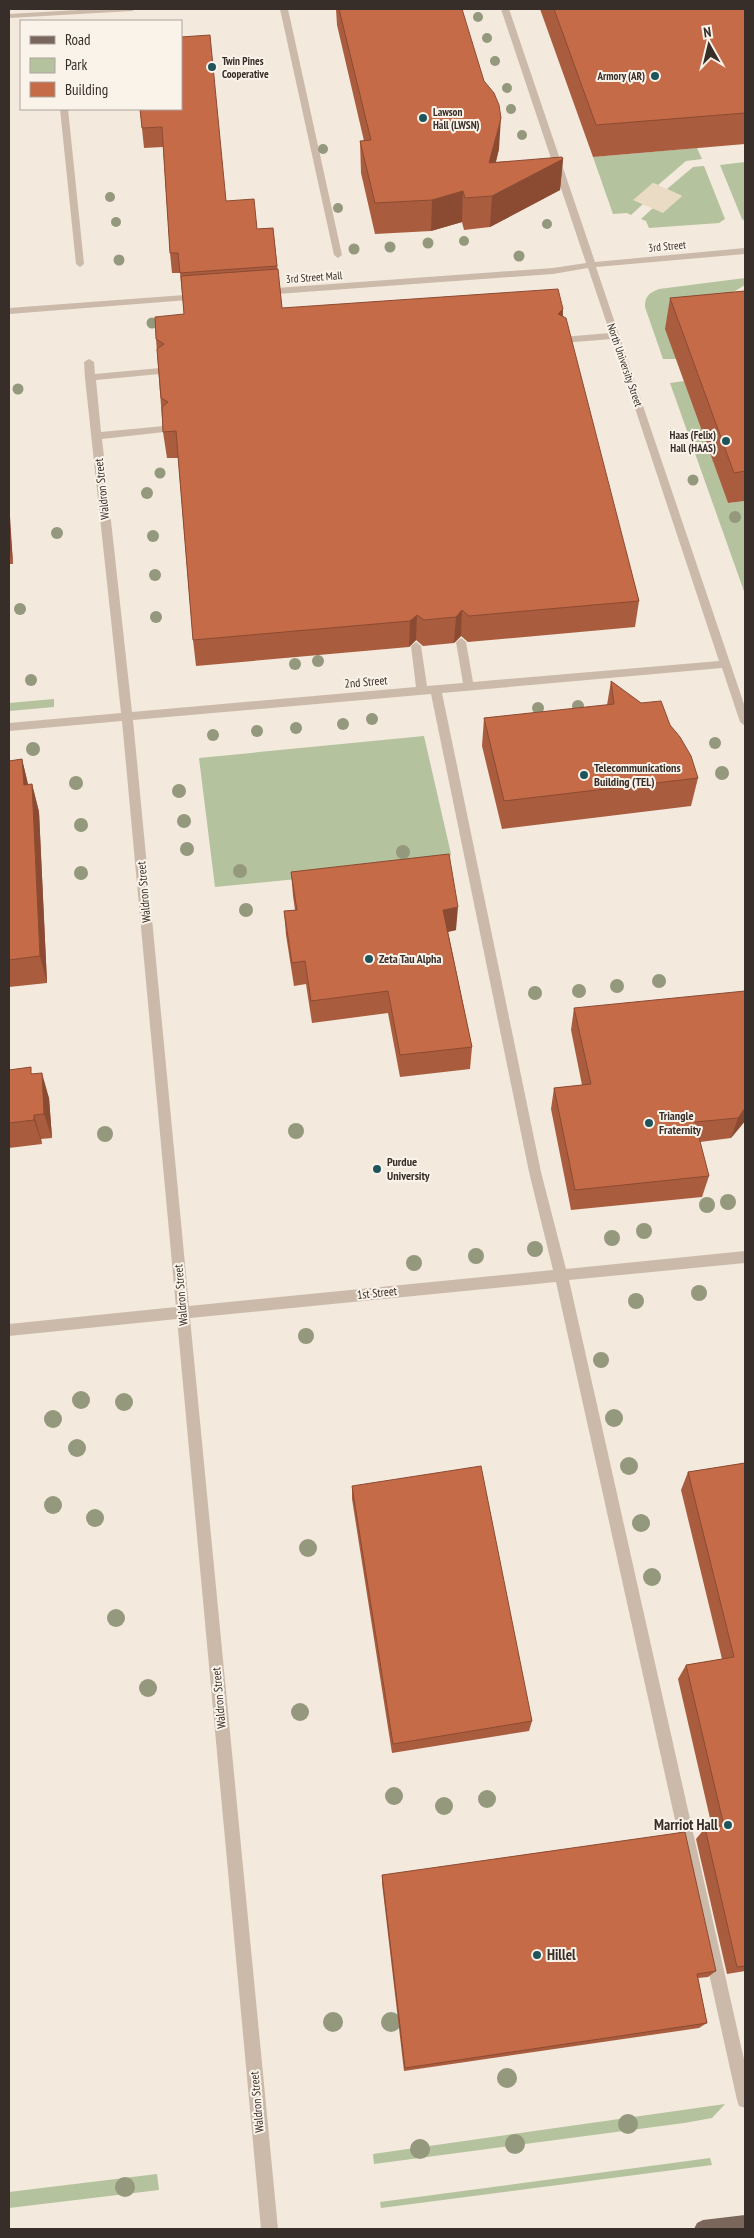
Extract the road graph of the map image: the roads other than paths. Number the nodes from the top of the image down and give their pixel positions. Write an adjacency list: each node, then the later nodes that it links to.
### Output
1 (132, 9): 4 (street)
2 (284, 9): 8 (street)
3 (505, 9): 10 (street, North University Street)
4 (54, 14): 5 (street)
5 (9, 16)
6 (64, 110): 9 (street)
7 (745, 250): 10 (street, 3rd Street)
8 (338, 255)
9 (80, 264)
10 (590, 265): 11 (street, 3rd Street Mall); 14 (street, North University Street)
11 (252, 293)
12 (212, 296): 13 (street)
13 (9, 311)
14 (615, 336): 15 (street); 23 (street, North University Street)
15 (562, 340)
16 (89, 362): 18 (street, Waldron Street)
17 (160, 371): 18 (street)
18 (90, 378): 20 (street, Waldron Street)
19 (164, 429): 20 (street)
20 (97, 436): 27 (street, Waldron Street)
21 (461, 642): 24 (street)
22 (416, 646): 26 (street)
23 (726, 664): 24 (street, 2nd Street); 28 (street, North University Street)
24 (469, 687): 25 (street, 2nd Street)
25 (436, 690): 26 (street, 2nd Street); 31 (street)
26 (422, 691): 27 (street, 2nd Street)
27 (127, 717): 29 (street, 2nd Street); 32 (street, Waldron Street)
28 (745, 722)
29 (9, 727)
30 (745, 1257): 31 (street, 1st Street)
31 (562, 1275): 32 (street, 1st Street); 34 (street)
32 (183, 1312): 33 (street, 1st Street); 36 (street, Waldron Street)
33 (9, 1330)
34 (745, 2100)
35 (745, 2224): 37 (main road)
36 (269, 2229)
37 (703, 2229)

